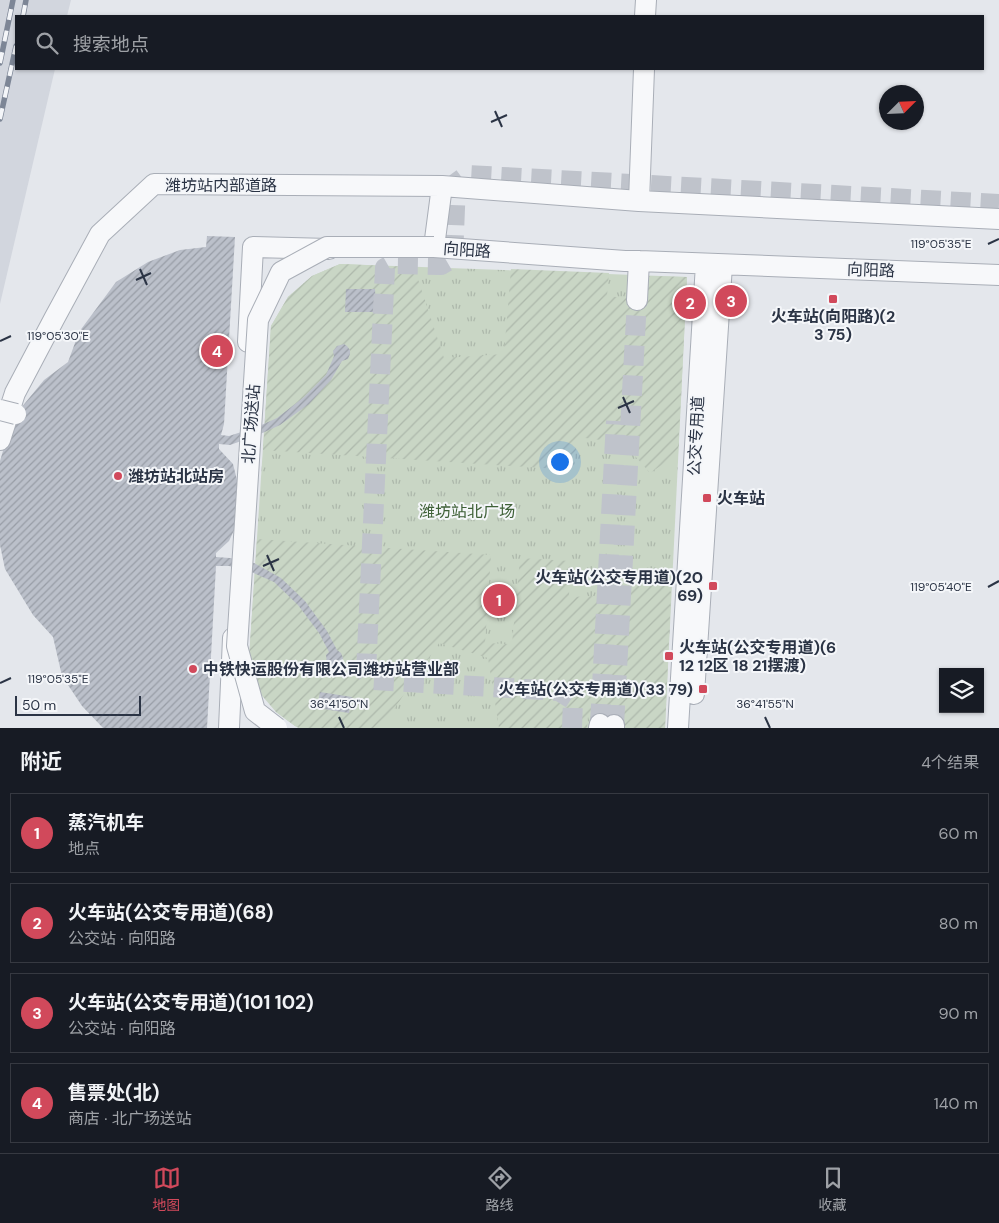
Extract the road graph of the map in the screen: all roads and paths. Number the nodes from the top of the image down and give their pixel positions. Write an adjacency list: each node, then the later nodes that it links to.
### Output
1 (646, 0): 2 (street)
2 (645, 15)
3 (644, 70): 5 (street)
4 (442, 186): 5 (street); 7 (street, 向阳路); 12 (street, 潍坊站内部道路)
5 (640, 201): 6 (street)
6 (999, 219)
7 (434, 247): 8 (street, 向阳路); 13 (street); 14 (street, 北广场送站, bridge)
8 (632, 261): 9 (street, 向阳路); 11 (street)
9 (714, 264): 10 (street, 向阳路); 15 (street, 公交专用道); 16 (street, 公交专用道)
10 (999, 275)
11 (630, 299)
12 (0, 440)
13 (229, 728)
14 (277, 728)
15 (678, 728)
16 (692, 728)

